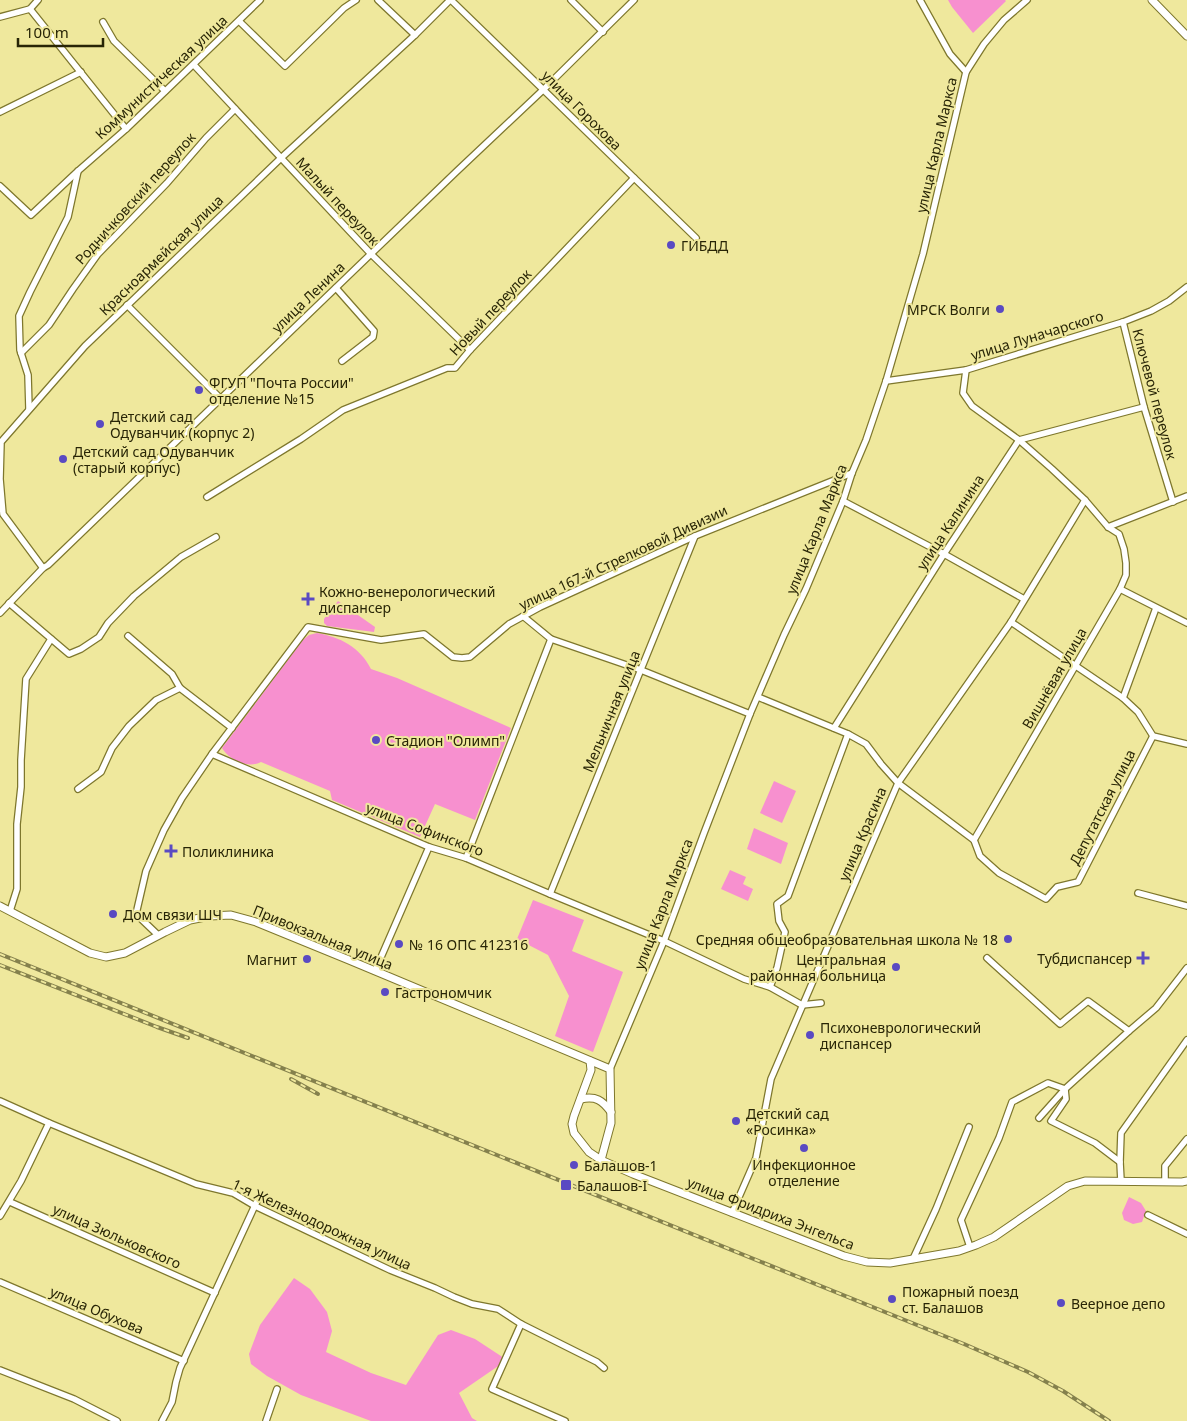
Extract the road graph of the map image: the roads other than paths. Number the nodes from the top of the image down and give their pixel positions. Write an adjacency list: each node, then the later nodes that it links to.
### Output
1 (38, 0): 11 (street)
2 (260, 0): 13 (street, Коммунистическая улица)
3 (356, 0): 13 (street)
4 (378, 0): 16 (street)
5 (450, 0): 16 (street, Красноармейская улица); 21 (street, улица Горохова)
6 (572, 0): 15 (street)
7 (634, 0): 15 (street, улица Ленина)
8 (920, 0): 20 (street)
9 (1027, 0): 20 (street, улица Карла Маркса)
10 (1152, 0): 17 (main road)
11 (30, 9): 12 (street); 19 (street)
12 (0, 17)
13 (239, 21): 18 (street, Коммунистическая улица)
14 (103, 22): 22 (street)
15 (603, 32): 21 (street, улица Ленина)
16 (416, 35): 27 (street, Красноармейская улица)
17 (1187, 36)
18 (194, 65): 22 (street, Коммунистическая улица); 24 (street, Малый переулок)
19 (81, 72): 25 (street); 26 (street)
20 (966, 72): 41 (street, улица Карла Маркса)
21 (544, 89): 29 (street, улица Горохова); 32 (street, улица Ленина)
22 (165, 92): 26 (street, Коммунистическая улица)
23 (0, 108): 25 (street)
24 (235, 109): 27 (street, Малый переулок); 38 (street, Родничковский переулок)
25 (0, 112)
26 (126, 129): 28 (street, Коммунистическая улица)
27 (280, 158): 32 (street, Малый переулок); 35 (street, Красноармейская улица)
28 (78, 171): 30 (street, Коммунистическая улица); 38 (street)
29 (634, 178): 31 (street, улица Горохова); 37 (street, Новый переулок)
30 (0, 186)
31 (696, 238)
32 (371, 254): 33 (street, улица Ленина); 37 (street, Малый переулок)
33 (336, 288): 39 (street); 42 (street, улица Ленина)
34 (1187, 288): 36 (street, улица Луначарского)
35 (127, 305): 42 (street); 44 (street, Красноармейская улица)
36 (1122, 322): 40 (street, улица Луначарского); 43 (street, Ключевой переулок)
37 (470, 350): 48 (street, Новый переулок)
38 (21, 353): 44 (street)
39 (342, 361)
40 (966, 370): 41 (street, улица Луначарского); 45 (street, Вишнёвая улица)
41 (886, 381): 46 (street, улица Карла Маркса)
42 (221, 399): 56 (street, улица Ленина)
43 (1144, 407): 45 (street); 51 (street, Ключевой переулок)
44 (29, 409): 56 (street, Красноармейская улица)
45 (1019, 440): 49 (street, Вишнёвая улица); 55 (street, улица Калинина)
46 (852, 472): 50 (street, улица Карла Маркса); 53 (street, улица 167-й Стрелковой Дивизии)
47 (1187, 496): 51 (street)
48 (207, 497)
49 (1085, 500): 52 (street, Вишнёвая улица); 58 (street, улица Красина)
50 (843, 501): 55 (street); 71 (street, улица Карла Маркса)
51 (1172, 502): 52 (street)
52 (1108, 527): 57 (street, Вишнёвая улица)
53 (695, 536): 62 (street, улица 167-й Стрелковой Дивизии); 69 (street, Мельничная улица)
54 (216, 537): 66 (street)
55 (944, 554): 58 (street); 75 (street, улица Калинина)
56 (43, 568): 59 (street, улица Ленина)
57 (1120, 589): 60 (street); 68 (street, Вишнёвая улица)
58 (1024, 599): 63 (street, улица Красина)
59 (9, 603): 61 (street, улица Ленина); 66 (street)
60 (1156, 608): 64 (street); 72 (street)
61 (0, 613)
62 (523, 616): 67 (street); 74 (street, улица 167-й Стрелковой Дивизии)
63 (1011, 622): 68 (street); 80 (street, улица Красина)
64 (1187, 623)
65 (128, 636): 70 (street)
66 (51, 639): 89 (street)
67 (551, 639): 69 (street); 84 (street)
68 (1075, 667): 72 (street); 82 (street, Вишнёвая улица)
69 (641, 670): 73 (street); 86 (street, Мельничная улица)
70 (180, 688): 74 (street); 81 (street)
71 (758, 697): 73 (street, улица Карла Маркса); 75 (street)
72 (1123, 698): 77 (street)
73 (750, 714): 91 (street, улица Карла Маркса)
74 (232, 728): 79 (street, улица 167-й Стрелковой Дивизии)
75 (834, 728): 76 (street)
76 (848, 734): 80 (street); 95 (street)
77 (1152, 736): 78 (street); 82 (street, Депутатская улица)
78 (1187, 744)
79 (212, 754): 83 (street, улица Софинского); 90 (street)
80 (898, 783): 82 (street); 97 (street, улица Красина)
81 (78, 789)
82 (974, 840)
83 (429, 847): 84 (street, улица Софинского); 94 (street)
84 (466, 858): 86 (street, улица Софинского)
85 (1138, 893): 88 (street)
86 (550, 894): 91 (street, улица Софинского)
87 (0, 906): 89 (main road, Привокзальная улица)
88 (1187, 906)
89 (10, 911): 90 (main road, Привокзальная улица)
90 (158, 935): 94 (main road, Привокзальная улица)
91 (664, 941): 95 (street, улица Софинского); 101 (street, улица Карла Маркса)
92 (987, 958): 98 (street)
93 (1187, 968): 98 (street)
94 (375, 971): 100 (main road, Привокзальная улица)
95 (770, 988): 97 (street, улица Софинского)
96 (821, 1003): 97 (street)
97 (802, 1005): 117 (street, улица Красина)
98 (1128, 1031): 102 (street)
99 (1187, 1040): 111 (street)
100 (590, 1061): 101 (main road, Привокзальная улица); 103 (main road)
101 (610, 1069): 105 (main road)
102 (1066, 1089): 106 (street); 111 (street); 121 (street)
103 (581, 1099): 105 (main road); 110 (main road, улица Фридриха Энгельса)
104 (0, 1101): 107 (street, 1-я Железнодорожная улица)
105 (611, 1113): 110 (main road)
106 (1039, 1118)
107 (50, 1124): 115 (street); 116 (street, 1-я Железнодорожная улица)
108 (969, 1127): 122 (street)
109 (1187, 1139): 114 (street)
110 (601, 1160): 117 (main road, улица Фридриха Энгельса)
111 (1120, 1162): 112 (street)
112 (1121, 1181): 114 (main road, улица Фридриха Энгельса); 121 (main road, улица Фридриха Энгельса)
113 (1187, 1181): 114 (main road, улица Фридриха Энгельса)
114 (1165, 1182)
115 (10, 1202): 119 (street); 124 (street, улица Зюльковского)
116 (256, 1204): 124 (street); 125 (street, 1-я Железнодорожная улица)
117 (732, 1213): 122 (main road, улица Фридриха Энгельса)
118 (1148, 1215): 120 (street)
119 (0, 1216)
120 (1187, 1234)
121 (970, 1247): 122 (main road, улица Фридриха Энгельса)
122 (913, 1260)
123 (0, 1282): 126 (street, улица Обухова)
124 (215, 1293): 126 (street)
125 (521, 1324): 127 (street, 1-я Железнодорожная улица); 133 (street)
126 (184, 1361): 131 (street)
127 (604, 1368)
128 (0, 1370): 130 (street)
129 (277, 1388): 132 (street)
130 (117, 1421)
131 (162, 1421)
132 (266, 1421)
133 (566, 1421)

